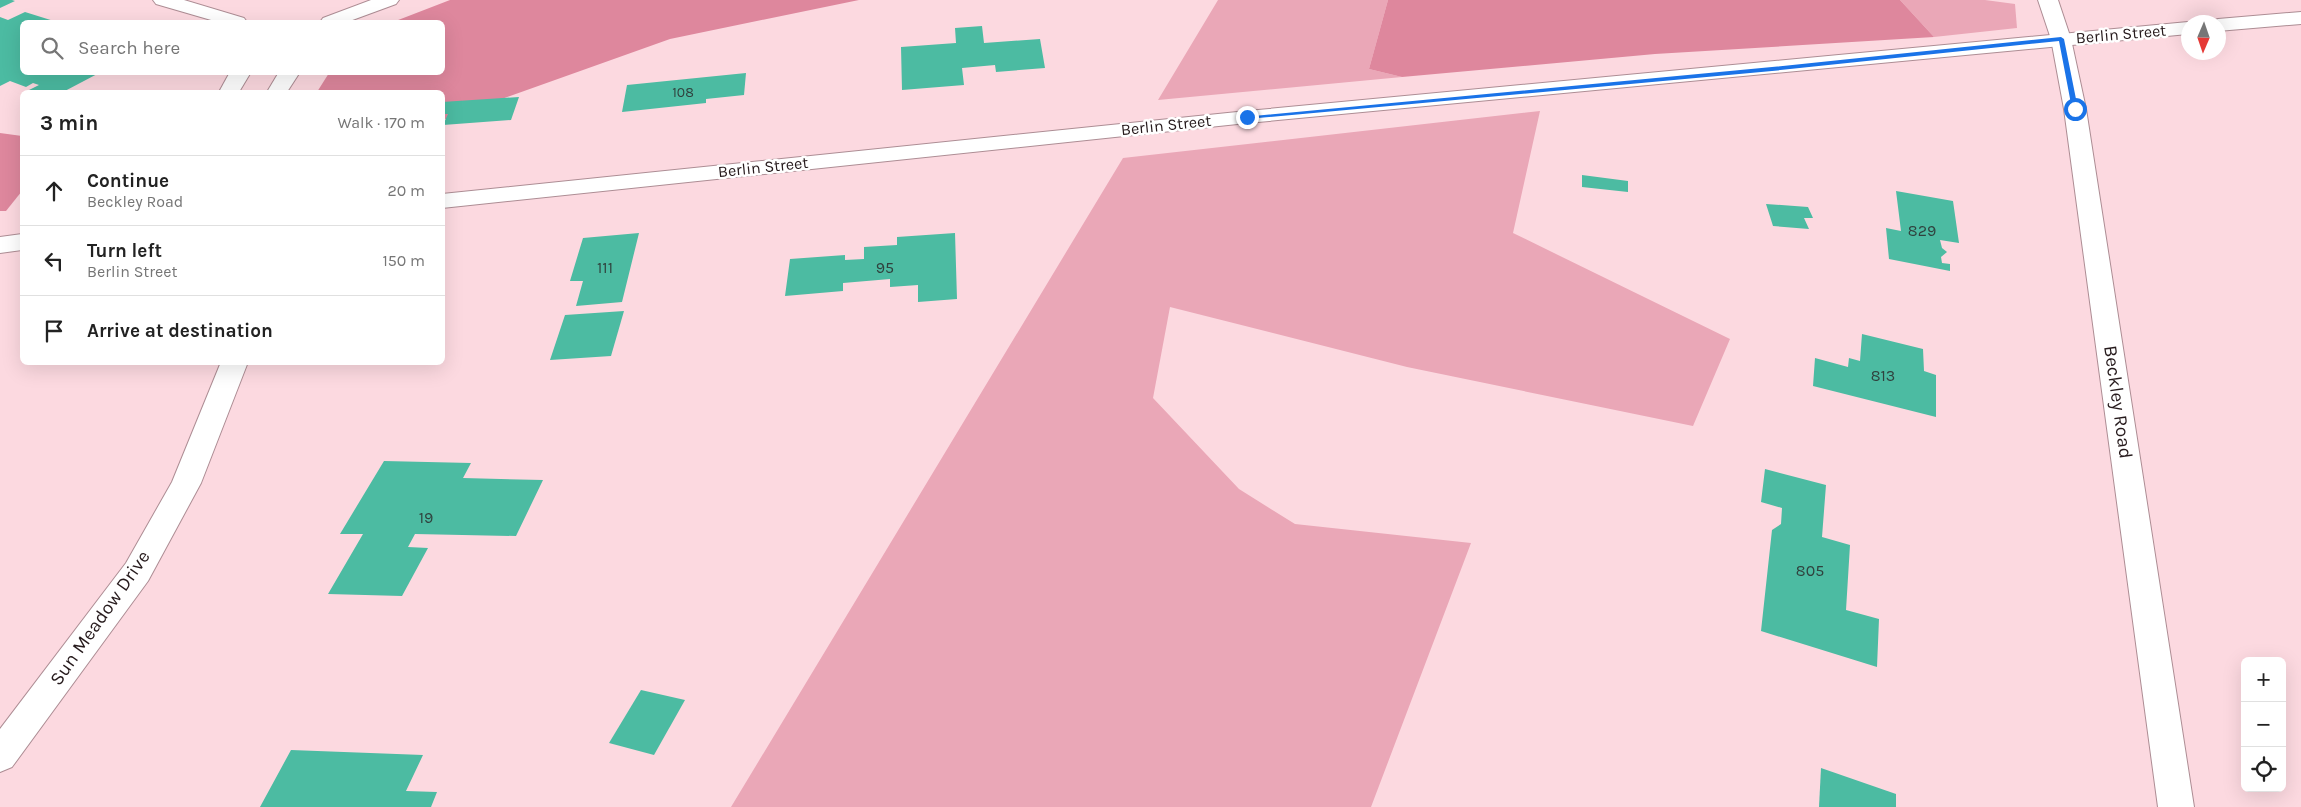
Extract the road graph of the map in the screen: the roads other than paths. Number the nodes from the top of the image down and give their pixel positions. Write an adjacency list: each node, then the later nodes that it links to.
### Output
1 (163, 0): 5 (street)
2 (390, 0): 6 (street)
3 (2048, 0): 9 (street, Beckley Road)
4 (2301, 18): 7 (street)
5 (231, 20)
6 (335, 20)
7 (2226, 24)
8 (2181, 29): 9 (street, Berlin Street)
9 (2061, 39): 14 (street, Berlin Street); 19 (street, Beckley Road)
10 (240, 75): 12 (street)
11 (288, 75): 13 (street)
12 (230, 90)
13 (278, 90)
14 (445, 201)
15 (20, 242): 16 (street)
16 (0, 244)
17 (234, 365): 18 (street, Sun Meadow Drive)
18 (0, 756)
19 (2176, 807)

